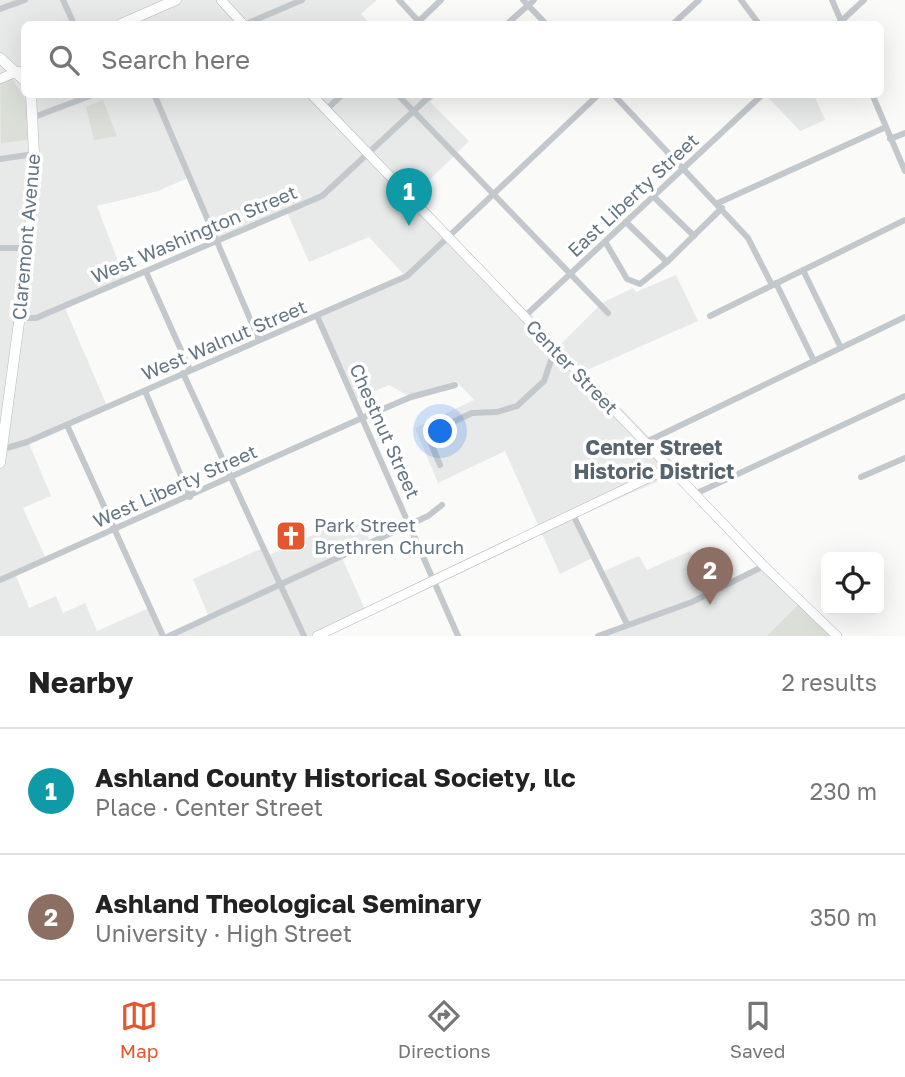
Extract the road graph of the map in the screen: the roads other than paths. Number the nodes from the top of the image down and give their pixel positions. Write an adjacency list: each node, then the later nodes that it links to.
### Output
1 (25, 0): 13 (street)
2 (63, 0): 14 (street)
3 (221, 0): 16 (main road)
4 (302, 0): 17 (street)
5 (398, 0): 18 (street)
6 (442, 0): 19 (street)
7 (699, 0): 22 (street)
8 (741, 0): 23 (street)
9 (832, 0): 24 (street)
10 (864, 0): 25 (street)
11 (168, 1): 15 (main road)
12 (528, 2): 20 (street); 21 (street)
13 (0, 9)
14 (73, 21)
15 (127, 21)
16 (241, 21)
17 (251, 21)
18 (416, 21)
19 (422, 21)
20 (510, 21)
21 (544, 21)
22 (676, 21)
23 (758, 21)
24 (840, 21)
25 (843, 21)
26 (0, 58): 27 (main road)
27 (21, 72)
28 (21, 73): 29 (main road)
29 (0, 79)
30 (32, 98): 43 (main road, Claremont Avenue)
31 (84, 98): 43 (street)
32 (156, 98): 59 (street)
33 (315, 98): 41 (main road, Center Street)
34 (339, 98): 41 (street)
35 (401, 98): 42 (street)
36 (428, 98): 42 (street, West Washington Street)
37 (595, 98): 52 (street, West Walnut Street)
38 (618, 98): 50 (street)
39 (759, 98): 50 (street, East Liberty Street)
40 (874, 98): 44 (street)
41 (326, 110): 48 (main road, Center Street)
42 (414, 112): 48 (street, West Washington Street); 52 (street)
43 (34, 117): 47 (main road, Claremont Avenue)
44 (886, 127): 46 (street); 54 (street)
45 (905, 133): 46 (street)
46 (890, 139): 51 (street)
47 (34, 154): 49 (street); 62 (main road, Claremont Avenue)
48 (369, 154): 58 (main road, Center Street); 59 (street, West Washington Street)
49 (0, 159)
50 (685, 169): 53 (street, East Liberty Street); 54 (street)
51 (905, 171)
52 (492, 196): 58 (street, West Walnut Street); 66 (street)
53 (655, 198): 56 (street, East Liberty Street); 57 (street)
54 (720, 205): 57 (street); 67 (street)
55 (905, 220): 64 (street)
56 (627, 223): 60 (street, East Liberty Street); 63 (street)
57 (694, 236): 63 (street)
58 (448, 238): 69 (street, West Walnut Street); 71 (main road, Center Street)
59 (217, 240): 65 (street, West Washington Street); 74 (street)
60 (606, 243): 63 (street); 66 (street, East Liberty Street)
61 (0, 248): 62 (street)
62 (29, 248): 73 (main road, Claremont Avenue)
63 (667, 262)
64 (803, 270): 67 (street); 75 (street)
65 (146, 272): 73 (street, West Washington Street); 78 (street)
66 (569, 276): 68 (street); 71 (street, East Liberty Street)
67 (774, 284): 70 (street); 77 (street)
68 (608, 313)
69 (317, 316): 74 (street, West Walnut Street); 82 (street, Chestnut Street)
70 (710, 316)
71 (524, 317): 76 (main road, Center Street)
72 (905, 317): 75 (street)
73 (19, 318): 85 (main road, Claremont Avenue)
74 (259, 340): 78 (street, West Walnut Street)
75 (841, 348): 77 (street)
76 (555, 349): 84 (main road, Center Street); 88 (street)
77 (814, 361): 84 (street)
78 (187, 372): 80 (street, West Walnut Street); 91 (street)
79 (455, 384): 82 (street, West Liberty Street)
80 (145, 391): 83 (street, West Walnut Street); 93 (street)
81 (905, 396): 92 (street)
82 (362, 418): 91 (street, West Liberty Street); 96 (street, Chestnut Street)
83 (67, 425): 85 (street, West Walnut Street); 97 (street)
84 (646, 442): 89 (main road, Center Street)
85 (1, 450): 87 (main road, Claremont Avenue)
86 (905, 458): 90 (street)
87 (0, 463)
88 (440, 465)
89 (669, 468): 92 (main road, Center Street); 95 (main road)
90 (861, 477)
91 (232, 479): 93 (street, West Liberty Street); 101 (street)
92 (695, 494): 98 (main road, Center Street)
93 (190, 497): 97 (street, West Liberty Street)
94 (442, 505): 96 (street)
95 (573, 515): 100 (main road); 102 (street)
96 (409, 524): 100 (street, Chestnut Street); 101 (street)
97 (116, 529): 99 (street, West Liberty Street); 103 (street)
98 (764, 566): 102 (street); 109 (main road, Center Street)
99 (0, 580)
100 (433, 582): 106 (main road); 107 (street, Chestnut Street)
101 (280, 585): 104 (street); 105 (street)
102 (626, 624): 108 (street)
103 (163, 636)
104 (169, 636)
105 (303, 636)
106 (317, 636)
107 (458, 636)
108 (598, 636)
109 (837, 636)

